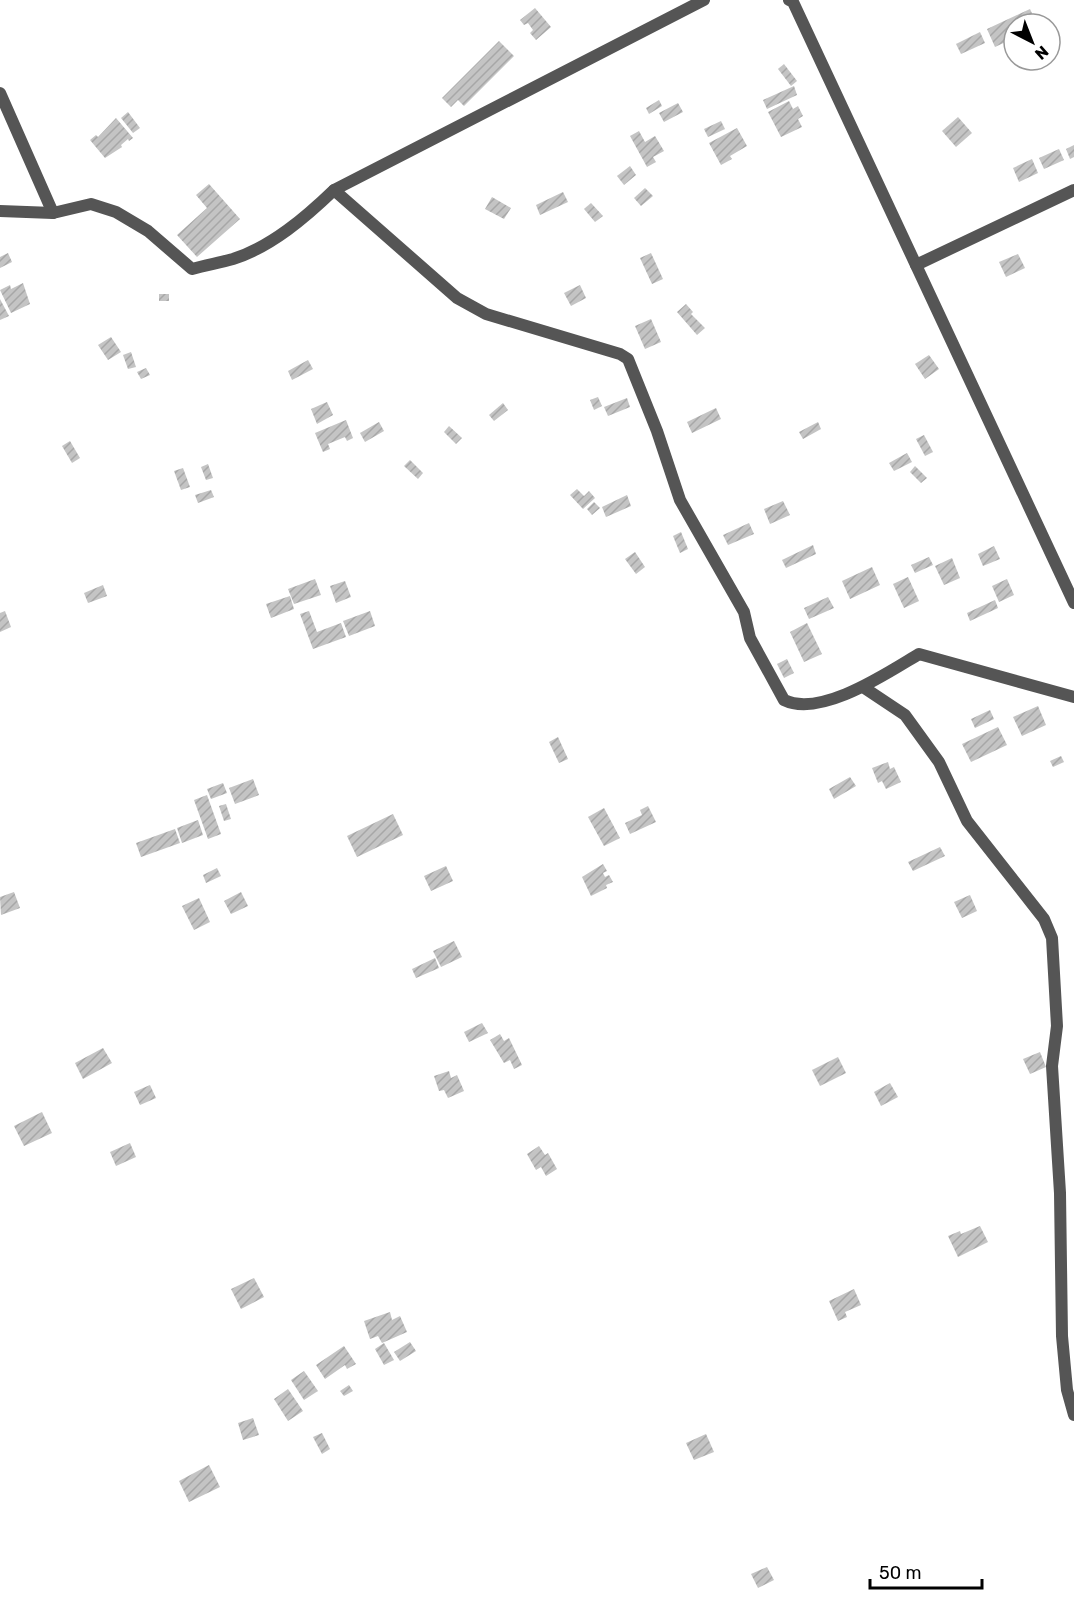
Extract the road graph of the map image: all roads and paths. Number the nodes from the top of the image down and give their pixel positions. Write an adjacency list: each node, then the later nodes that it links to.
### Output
1 (704, 0): 4 (street)
2 (789, 0): 8 (street)
3 (0, 93): 7 (street)
4 (334, 190): 7 (street); 10 (street)
5 (1074, 190): 8 (street)
6 (0, 211): 7 (street)
7 (53, 213)
8 (916, 265): 9 (street)
9 (1074, 603)
10 (863, 687): 11 (street); 12 (street)
11 (1074, 698)
12 (1074, 1415)

